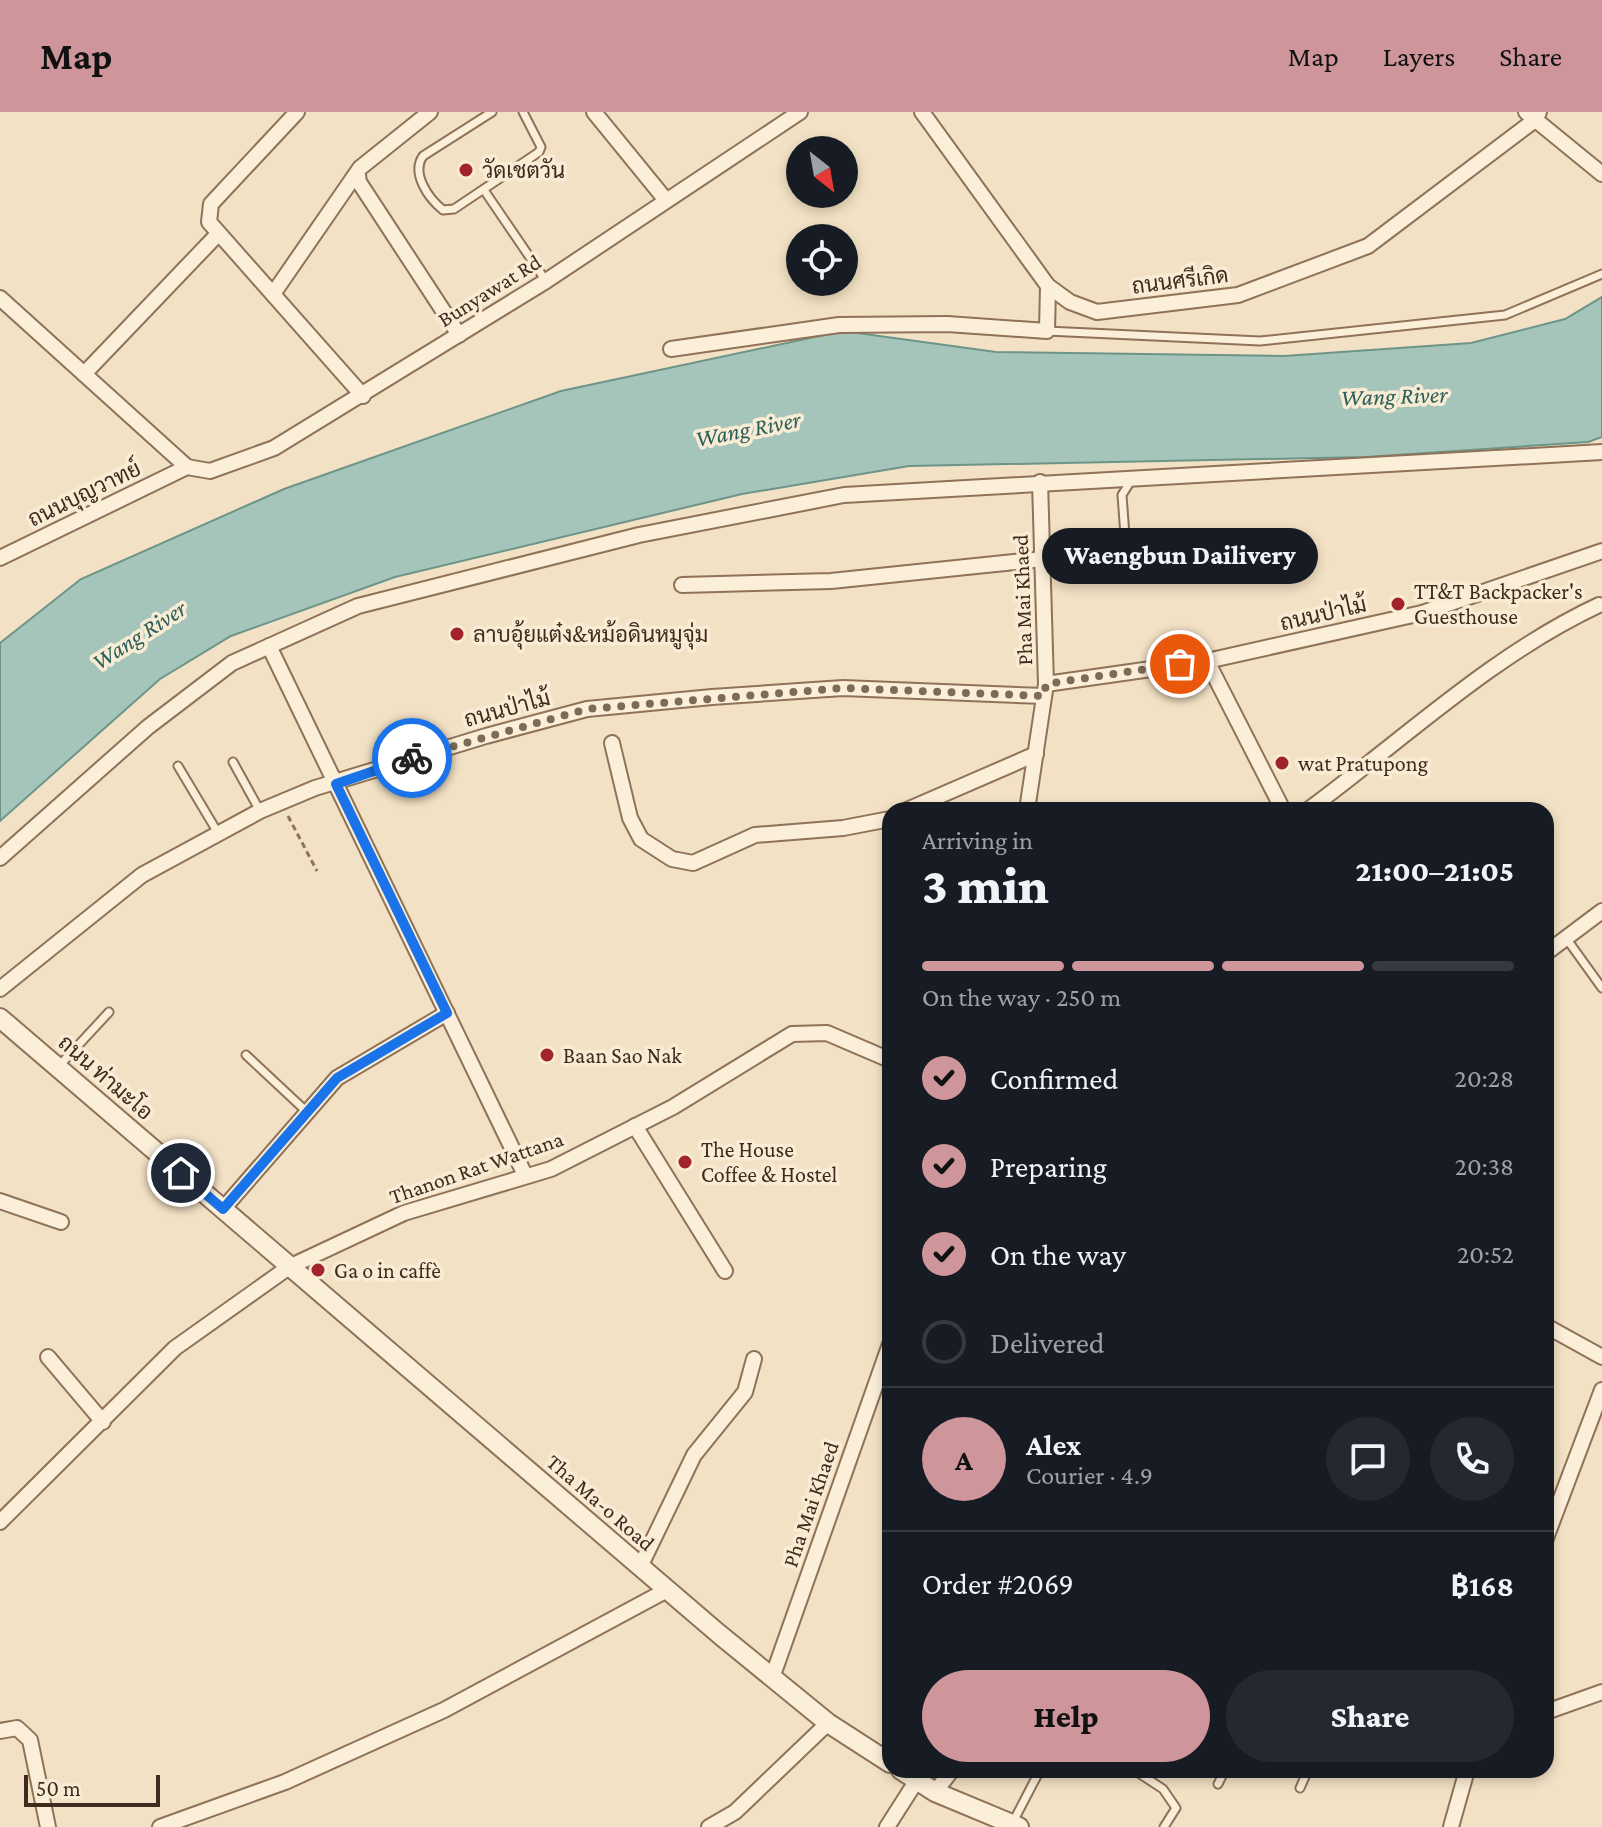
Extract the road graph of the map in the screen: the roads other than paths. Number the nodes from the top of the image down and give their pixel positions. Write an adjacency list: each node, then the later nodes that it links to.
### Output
1 (297, 112): 13 (street)
2 (430, 112): 10 (street)
3 (492, 112): 11 (lane)
4 (523, 112): 11 (lane)
5 (594, 112): 12 (street)
6 (800, 112): 12 (street, Bunyawat Rd)
7 (922, 112): 16 (street, ถนนศรีเกิด)
8 (1534, 115): 9 (street); 16 (street, ถนนศรีเกิด)
9 (1602, 174)
10 (358, 175): 17 (street); 20 (street)
11 (484, 190): 15 (lane)
12 (665, 199): 15 (street, Bunyawat Rd)
13 (217, 235): 17 (street); 22 (street)
14 (1602, 274): 19 (lane)
15 (546, 281): 20 (street, Bunyawat Rd)
16 (1048, 286): 19 (street)
17 (273, 294): 23 (street)
18 (0, 298): 22 (street)
19 (1047, 331): 21 (street)
20 (459, 335): 23 (street, Bunyawat Rd)
21 (671, 349)
22 (84, 374): 25 (street)
23 (363, 396): 25 (street, Bunyawat Rd)
24 (1602, 452): 26 (street)
25 (187, 467): 30 (street, ถนนบุญวาทย์)
26 (1133, 478): 27 (street); 28 (lane)
27 (1040, 482): 31 (street, Pha Mai Khaed); 34 (street)
28 (1126, 549)
29 (1602, 551): 35 (street, ถนนป่าไม้)
30 (0, 558)
31 (1043, 559): 32 (street); 36 (street, Pha Mai Khaed)
32 (682, 585)
33 (1599, 605): 45 (street)
34 (269, 646): 41 (street); 49 (street)
35 (1207, 661): 36 (street, ถนนป่าไม้); 44 (street)
36 (1045, 690): 38 (street, Pha Mai Khaed); 41 (street, ถนนป่าไม้)
37 (612, 743): 47 (street)
38 (1036, 754): 42 (street); 43 (street, Pha Mai Khaed)
39 (233, 762): 46 (lane)
40 (178, 766): 48 (lane)
41 (336, 784): 46 (street, ถนนป่าไม้); 56 (street)
42 (925, 802)
43 (1028, 802)
44 (1279, 802)
45 (1318, 802)
46 (260, 811): 48 (street, ถนนป่าไม้)
47 (882, 821)
48 (218, 834): 54 (street, ถนนป่าไม้)
49 (0, 858)
50 (1602, 911): 51 (street)
51 (1566, 938): 52 (street); 53 (lane)
52 (1554, 947)
53 (1602, 988)
54 (0, 989)
55 (109, 1012): 60 (lane)
56 (447, 1013): 61 (street); 63 (street)
57 (0, 1018): 60 (street, ถนน ท่ามะโอ)
58 (246, 1055): 61 (lane)
59 (882, 1057): 62 (street, Thanon Rat Wattana)
60 (58, 1068): 65 (street, ถนน ท่ามะโอ)
61 (307, 1112): 65 (street)
62 (635, 1126): 63 (street, Thanon Rat Wattana); 68 (street)
63 (525, 1175): 67 (street, Thanon Rat Wattana)
64 (0, 1201): 66 (street)
65 (223, 1209): 67 (street, ถนน ท่ามะโอ)
66 (61, 1222)
67 (289, 1267): 75 (street, Thanon Rat Wattana); 78 (street, Tha Ma-o Road)
68 (725, 1271)
69 (1554, 1330): 71 (street)
70 (48, 1357): 75 (street)
71 (1602, 1357)
72 (754, 1359): 78 (street)
73 (882, 1367): 80 (street, Pha Mai Khaed)
74 (1602, 1390): 76 (street)
75 (103, 1422): 77 (street, Thanon Rat Wattana)
76 (1554, 1517)
77 (0, 1522)
78 (640, 1567): 79 (street, Tha Ma-o Road)
79 (667, 1590): 80 (street, Tha Ma-o Road); 100 (street)
80 (772, 1678): 83 (street, Tha Ma-o Road)
81 (1602, 1692): 82 (street)
82 (1554, 1709)
83 (828, 1723): 85 (street, Tha Ma-o Road); 97 (street)
84 (0, 1731): 99 (street)
85 (882, 1758)
86 (908, 1778): 103 (street)
87 (914, 1778): 96 (street)
88 (946, 1778): 96 (street)
89 (1037, 1778): 98 (lane)
90 (1146, 1778): 104 (lane)
91 (1221, 1778): 94 (lane)
92 (1304, 1778): 95 (lane)
93 (1465, 1778): 105 (street)
94 (1218, 1784)
95 (1300, 1788)
96 (935, 1792): 98 (street)
97 (735, 1812): 101 (street); 102 (street)
98 (1016, 1826)
99 (48, 1827)
100 (160, 1827)
101 (709, 1827)
102 (730, 1827)
103 (887, 1827)
104 (1164, 1827)
105 (1451, 1827)

